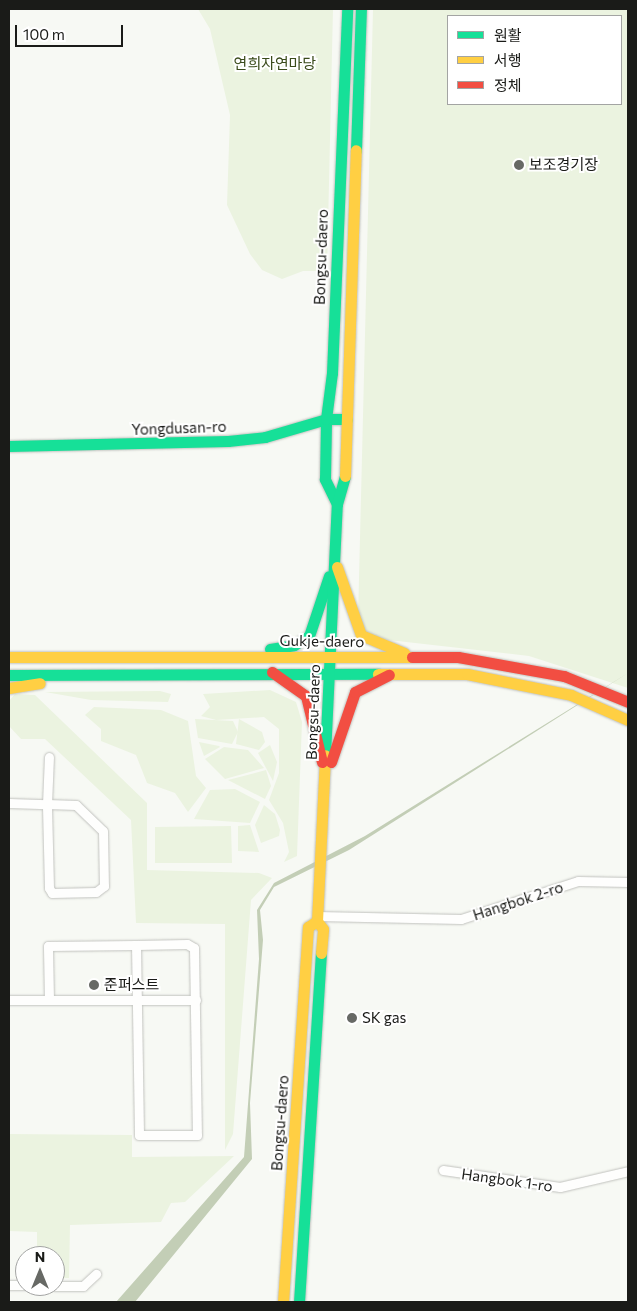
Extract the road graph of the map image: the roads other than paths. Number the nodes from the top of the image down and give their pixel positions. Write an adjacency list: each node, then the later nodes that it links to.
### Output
1 (347, 9): 3 (main road, Bongsu-daero)
2 (361, 9): 4 (main road, Bongsu-daero)
3 (326, 419): 4 (main road, Yongdusan-ro); 5 (main road, Yongdusan-ro); 6 (main road, Bongsu-daero)
4 (347, 420): 6 (main road, Bongsu-daero)
5 (9, 446)
6 (337, 504): 7 (main road, Bongsu-daero)
7 (334, 556): 8 (main road); 10 (main road, Bongsu-daero); 13 (main road)
8 (238, 655): 9 (main road, Gukje-daero); 11 (main road, Gukje-daero)
9 (263, 655): 10 (main road, Gukje-daero); 14 (main road)
10 (331, 656): 12 (main road, Gukje-daero); 15 (main road, Bongsu-daero)
11 (9, 657)
12 (396, 657): 13 (main road, Gukje-daero); 16 (main road)
13 (416, 657): 20 (main road, Gukje-daero)
14 (266, 672): 15 (main road, Gukje-daero); 18 (main road, Gukje-daero); 23 (main road)
15 (330, 672): 16 (main road, Gukje-daero); 23 (main road, Bongsu-daero)
16 (393, 673): 21 (main road, Gukje-daero); 23 (main road)
17 (15, 675): 18 (main road)
18 (55, 675): 19 (main road)
19 (9, 688)
20 (628, 702)
21 (628, 720)
22 (48, 757): 25 (street)
23 (326, 776): 27 (main road, Bongsu-daero)
24 (9, 803): 25 (street)
25 (48, 804): 25 (street)
26 (628, 882): 27 (street, Hangbok 2-ro)
27 (317, 918): 37 (main road, Bongsu-daero); 38 (main road, Bongsu-daero)
28 (136, 945): 30 (street); 31 (street); 32 (street)
29 (9, 1000): 30 (street)
30 (49, 1000): 31 (street)
31 (138, 1000): 32 (street); 32 (street)
32 (196, 1000)
33 (443, 1170): 34 (street, Hangbok 1-ro)
34 (628, 1171)
35 (96, 1274): 36 (street)
36 (65, 1286)
37 (283, 1302)
38 (299, 1302)

